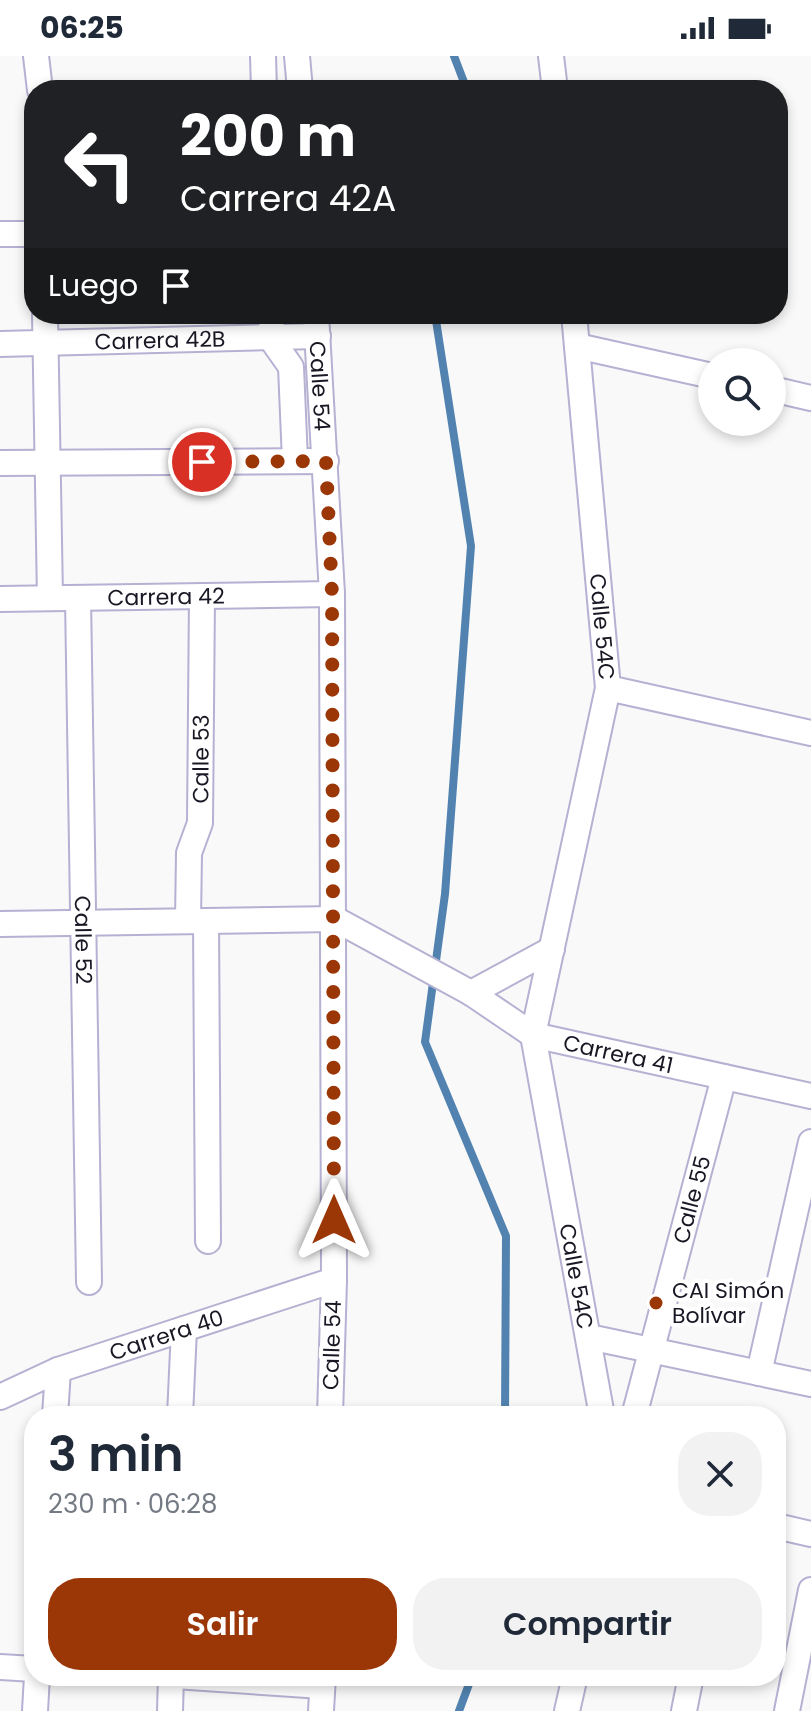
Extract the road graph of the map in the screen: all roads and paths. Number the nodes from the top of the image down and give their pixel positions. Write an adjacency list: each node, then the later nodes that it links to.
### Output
1 (36, 56): 5 (street)
2 (263, 56): 6 (street)
3 (297, 56): 7 (street)
4 (551, 56): 8 (street)
5 (39, 80)
6 (264, 80)
7 (299, 80)
8 (554, 80)
9 (0, 234): 10 (street)
10 (24, 234)
11 (46, 324): 17 (street)
12 (271, 324): 15 (street)
13 (575, 324): 18 (street, Calle 54C)
14 (317, 325): 15 (street, Carrera 42B); 23 (street, Calle 54)
15 (272, 340): 17 (street, Carrera 42B); 22 (street)
16 (0, 344): 17 (street, Carrera 42B)
17 (47, 345): 25 (street)
18 (577, 346): 19 (street); 31 (street, Calle 54C)
19 (698, 373)
20 (786, 392): 21 (street)
21 (811, 398)
22 (295, 461): 23 (street); 25 (street)
23 (326, 461): 26 (street, Calle 54)
24 (0, 463): 25 (street)
25 (47, 463): 28 (street)
26 (332, 594): 27 (street, Carrera 42); 33 (street, Calle 54)
27 (202, 596): 29 (street, Carrera 42); 34 (street, Calle 53)
28 (50, 598): 29 (street, Carrera 42); 30 (street, Carrera 42)
29 (78, 598): 35 (street, Calle 52)
30 (0, 599)
31 (608, 688): 32 (street); 37 (street, Calle 54C)
32 (811, 733)
33 (335, 919): 34 (street); 38 (street, Carrera 41); 44 (street, Calle 54)
34 (197, 921): 35 (street); 43 (street, Calle 53)
35 (81, 923): 36 (street); 45 (street, Calle 52)
36 (0, 924)
37 (552, 949): 38 (street); 39 (street, Calle 54C)
38 (471, 993): 39 (street, Carrera 41)
39 (533, 1035): 40 (street, Carrera 41); 47 (street, Calle 54C)
40 (724, 1077): 41 (street, Carrera 41); 48 (street, Calle 55)
41 (811, 1096)
42 (811, 1142): 50 (street)
43 (208, 1241)
44 (334, 1280): 46 (street, Carrera 40); 55 (street, Calle 54)
45 (89, 1282)
46 (184, 1329): 49 (street, Carrera 40); 54 (street)
47 (589, 1337): 48 (street); 56 (street, Calle 54C)
48 (651, 1349): 50 (street); 57 (street, Calle 55)
49 (58, 1370): 52 (street, Carrera 40); 53 (street)
50 (759, 1373): 51 (street)
51 (811, 1384)
52 (0, 1397)
53 (56, 1406)
54 (180, 1406)
55 (330, 1406)
56 (600, 1406)
57 (637, 1406)
58 (786, 1528): 59 (street)
59 (811, 1534)
60 (811, 1590): 73 (street)
61 (0, 1667): 62 (street)
62 (24, 1668)
63 (36, 1686): 68 (street)
64 (172, 1686): 69 (street)
65 (322, 1686): 70 (street)
66 (573, 1686): 71 (street)
67 (689, 1686): 72 (street)
68 (35, 1711)
69 (170, 1711)
70 (321, 1711)
71 (567, 1711)
72 (684, 1711)
73 (787, 1711)

